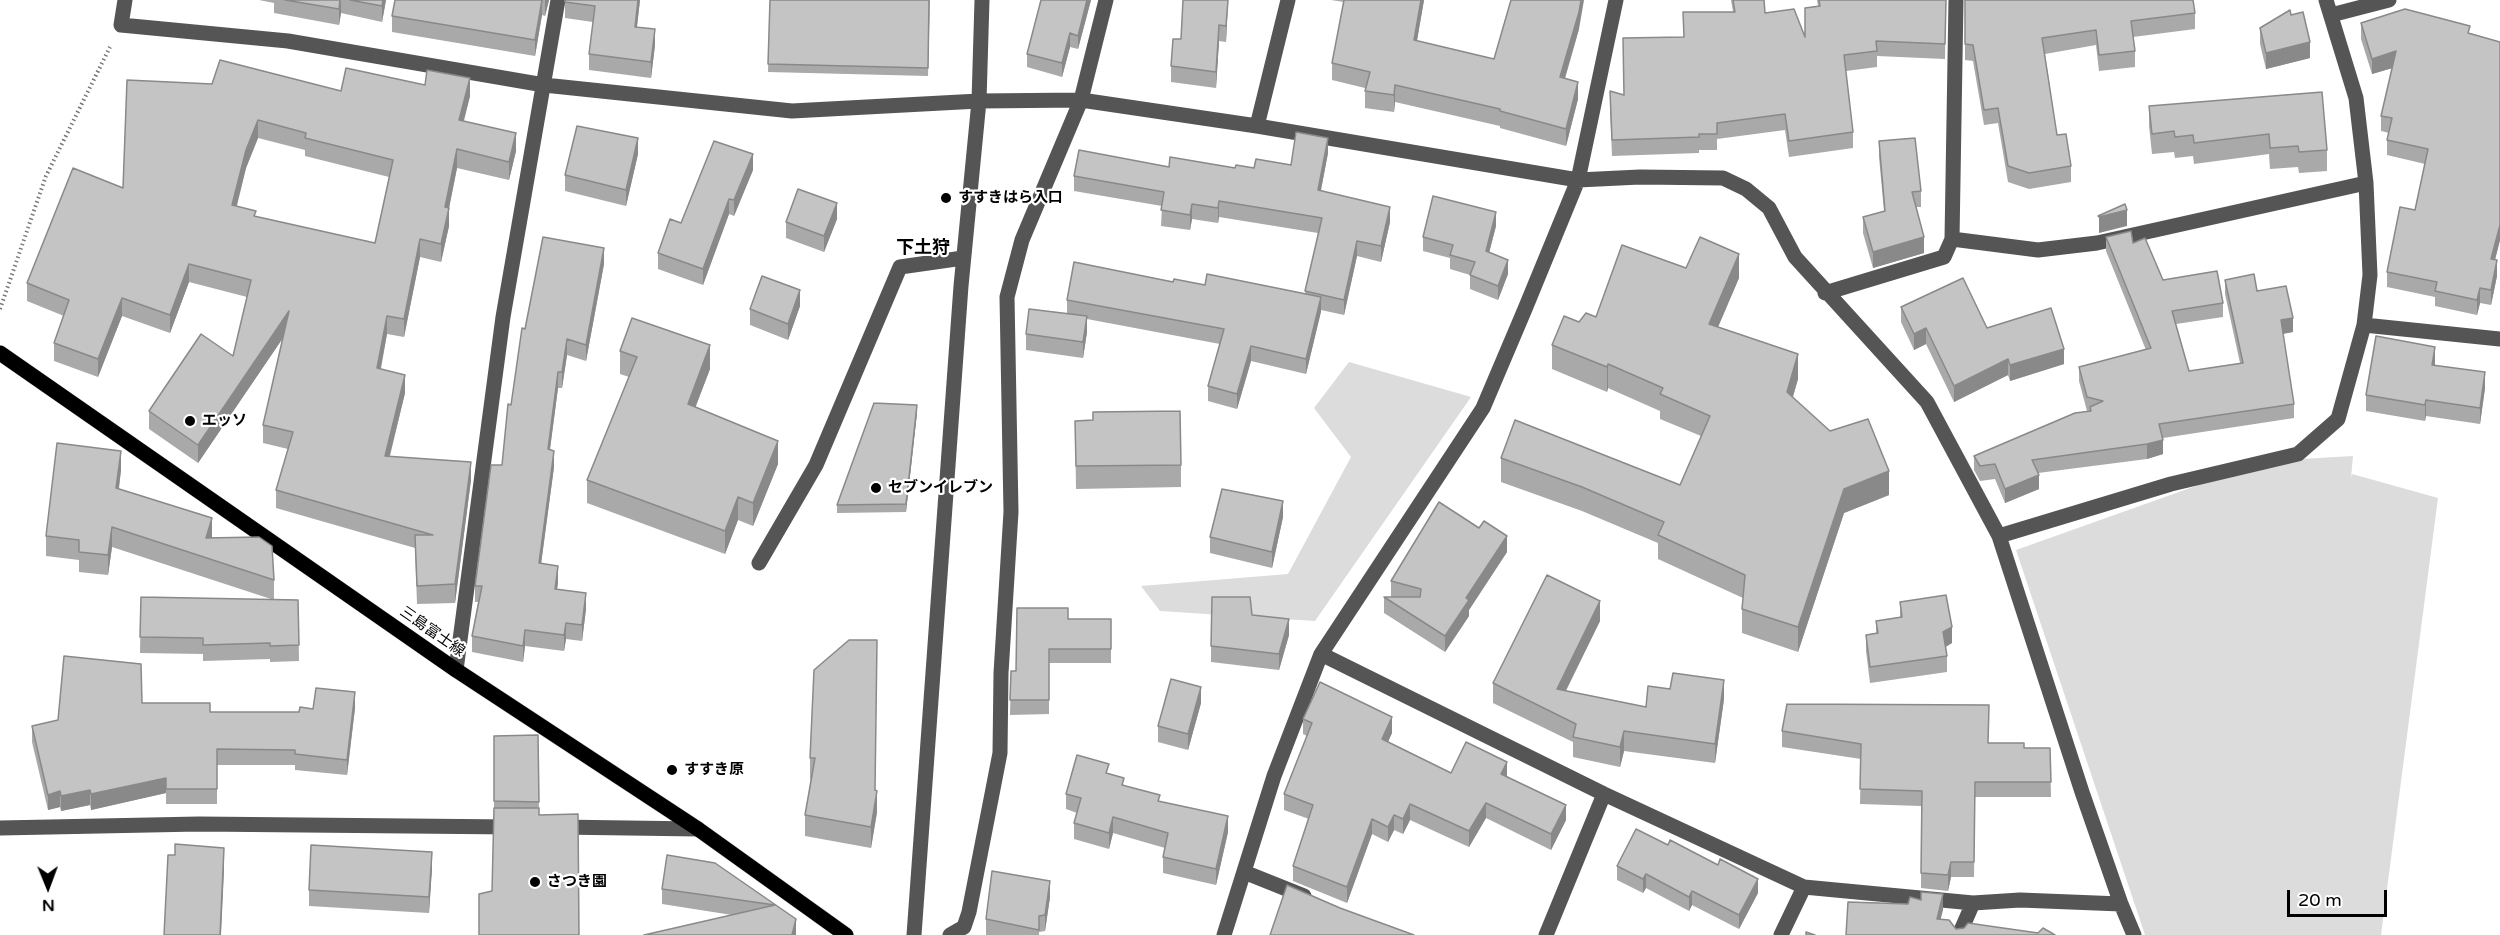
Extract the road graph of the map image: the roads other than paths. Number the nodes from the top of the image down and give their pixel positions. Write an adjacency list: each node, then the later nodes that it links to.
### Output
1 (125, 0): 11 (street)
2 (558, 0): 11 (street)
3 (982, 0): 13 (street)
4 (1106, 0): 12 (street)
5 (1288, 0): 14 (street)
6 (1616, 0): 15 (street)
7 (1956, 0): 17 (street)
8 (2326, 0): 10 (street)
9 (2389, 0): 10 (street)
10 (2331, 15): 16 (street)
11 (544, 85): 13 (street); 26 (street)
12 (1081, 100): 13 (street); 14 (street); 37 (street)
13 (979, 101): 18 (street)
14 (1257, 126): 15 (street)
15 (1578, 180): 19 (street); 25 (street)
16 (2366, 183): 17 (street); 20 (street)
17 (1952, 239): 19 (street)
18 (963, 258): 24 (street); 36 (street)
19 (1825, 293): 23 (street)
20 (2364, 324): 21 (street); 23 (street)
21 (2500, 339)
22 (0, 353): 26 (main road, 三島富士線)
23 (2000, 536): 34 (street)
24 (759, 563)
25 (1321, 654): 27 (street); 30 (street)
26 (456, 670): 29 (main road, 三島富士線)
27 (1604, 794): 31 (street); 39 (street)
28 (0, 828): 29 (street)
29 (698, 829): 35 (main road, 三島富士線)
30 (1244, 872): 32 (street); 38 (street)
31 (1804, 887): 33 (street); 40 (street)
32 (1318, 901)
33 (1973, 903): 34 (street); 41 (street)
34 (2121, 904): 42 (street)
35 (846, 935)
36 (914, 935)
37 (950, 935)
38 (1224, 935)
39 (1546, 935)
40 (1781, 935)
41 (1959, 935)
42 (2134, 935)

